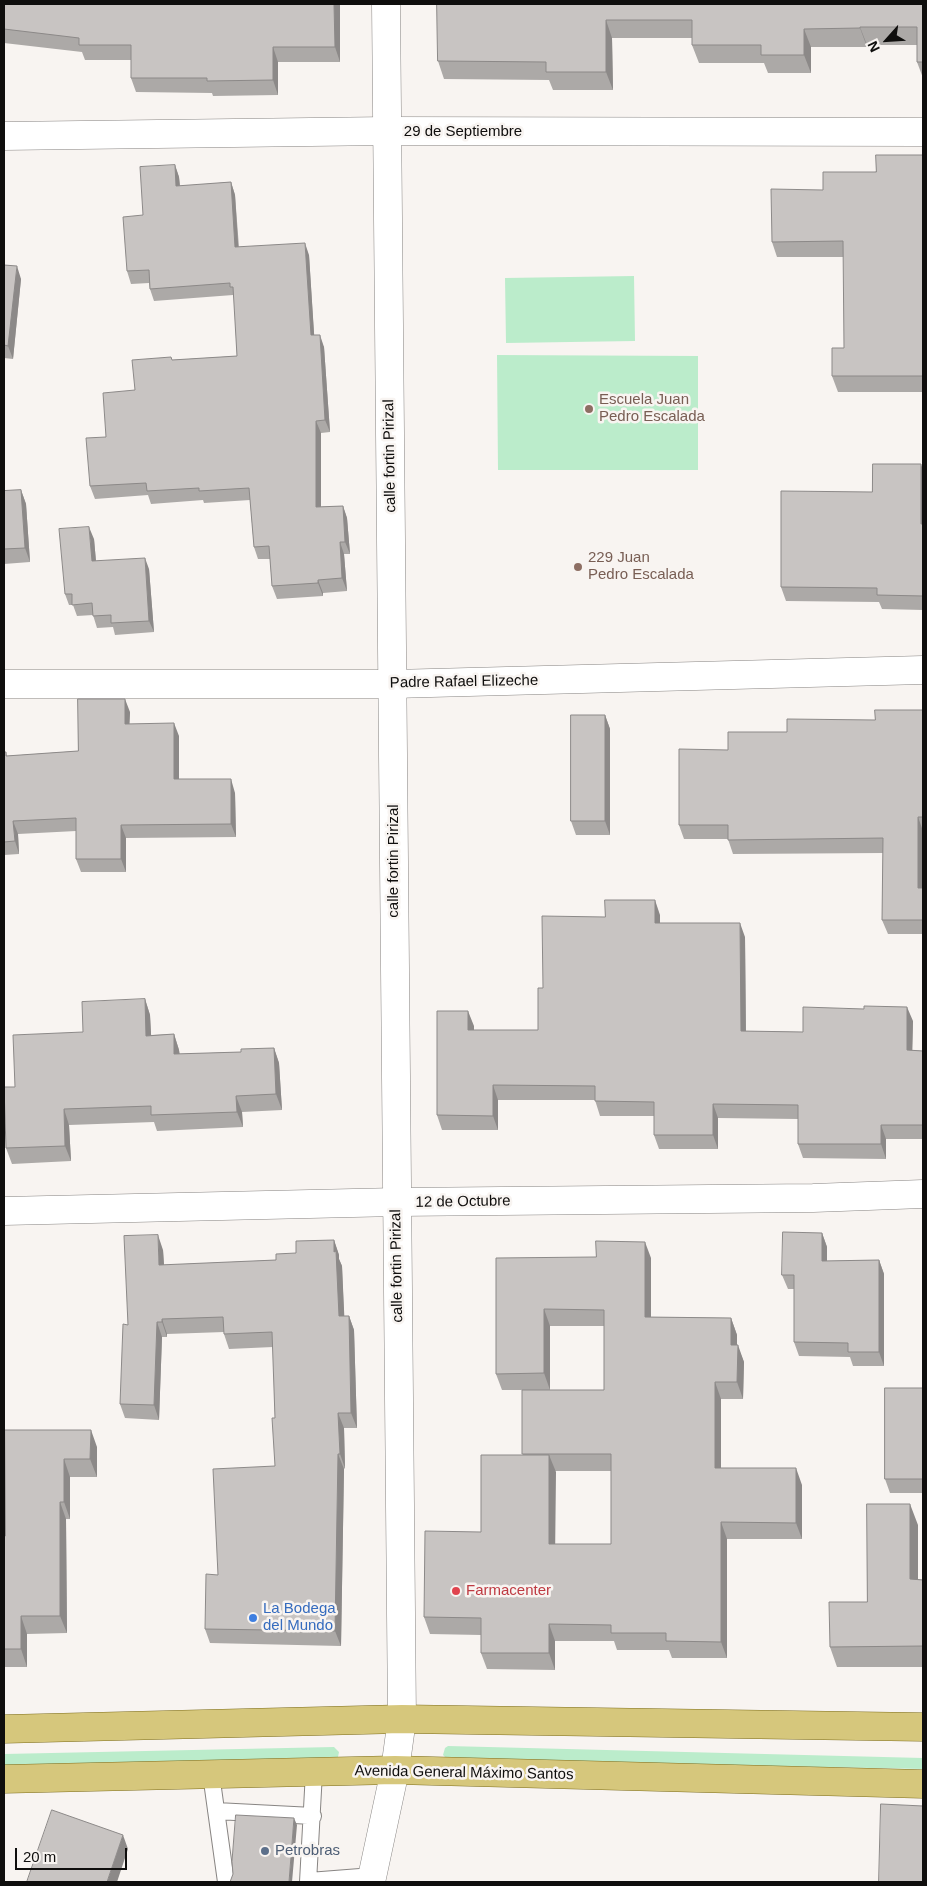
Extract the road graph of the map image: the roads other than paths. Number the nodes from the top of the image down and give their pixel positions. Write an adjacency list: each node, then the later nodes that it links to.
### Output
1 (386, 4): 2 (street, calle fortin Pirizal)
2 (387, 132): 3 (street, 29 de Septiembre); 4 (street, 29 de Septiembre); 7 (street, calle fortin Pirizal)
3 (923, 132)
4 (4, 136)
5 (923, 670): 7 (street, Padre Rafael Elizeche)
6 (4, 684): 7 (street, Padre Rafael Elizeche)
7 (393, 684): 9 (street, calle fortin Pirizal)
8 (923, 1194): 9 (street, 12 de Octubre)
9 (396, 1202): 10 (street, 12 de Octubre); 11 (street, calle fortin Pirizal)
10 (4, 1211)
11 (402, 1719): 12 (main road); 13 (main road); 14 (street, calle fortin Pirizal)
12 (923, 1727)
13 (4, 1729)
14 (395, 1770): 15 (main road, Avenida General Máximo Santos); 18 (main road, Avenida General Máximo Santos); 21 (street)
15 (314, 1772): 16 (main road, Avenida General Máximo Santos); 20 (lane)
16 (211, 1774): 17 (main road, Avenida General Máximo Santos); 19 (lane)
17 (4, 1779)
18 (923, 1784)
19 (216, 1811): 20 (lane); 22 (lane)
20 (313, 1816): 23 (lane)
21 (372, 1879): 23 (lane)
22 (226, 1882)
23 (308, 1882)

